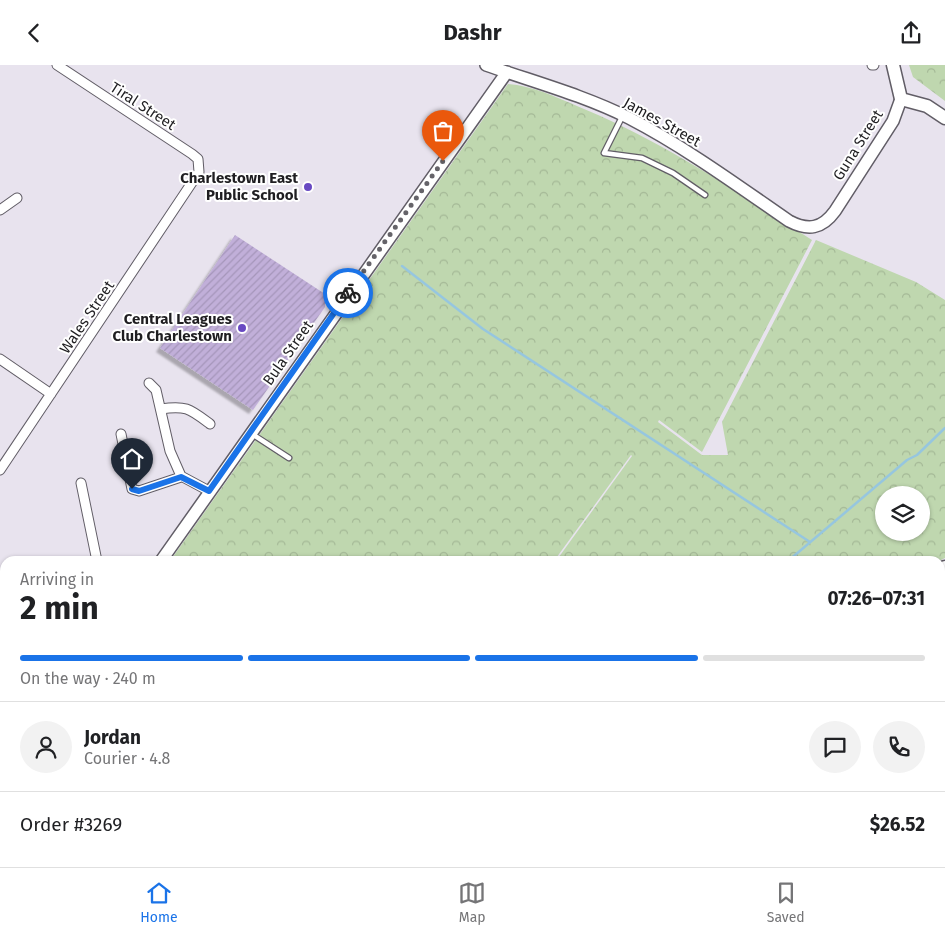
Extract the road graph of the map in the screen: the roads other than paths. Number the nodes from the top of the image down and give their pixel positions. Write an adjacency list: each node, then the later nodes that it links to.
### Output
1 (57, 65): 8 (street, Tiral Street)
2 (486, 65): 4 (street, James Street)
3 (893, 65): 5 (main road, Guna Street)
4 (509, 68): 6 (street, James Street); 18 (street, Bula Street)
5 (901, 99): 7 (main road); 12 (street, Guna Street)
6 (623, 115): 9 (lane); 12 (street, James Street)
7 (945, 118)
8 (196, 179): 15 (street, Wales Street)
9 (705, 195)
10 (17, 198): 11 (street)
11 (0, 210)
12 (812, 228)
13 (0, 359): 15 (street)
14 (149, 383): 16 (street)
15 (51, 394): 21 (street, Wales Street)
16 (161, 409): 17 (street); 22 (street)
17 (210, 424)
18 (251, 433): 20 (lane); 24 (street, Bula Street)
19 (121, 434): 22 (street)
20 (289, 458)
21 (0, 470)
22 (181, 477): 24 (street)
23 (81, 483): 25 (street)
24 (209, 491): 26 (street, Bula Street)
25 (96, 556)
26 (164, 556)

